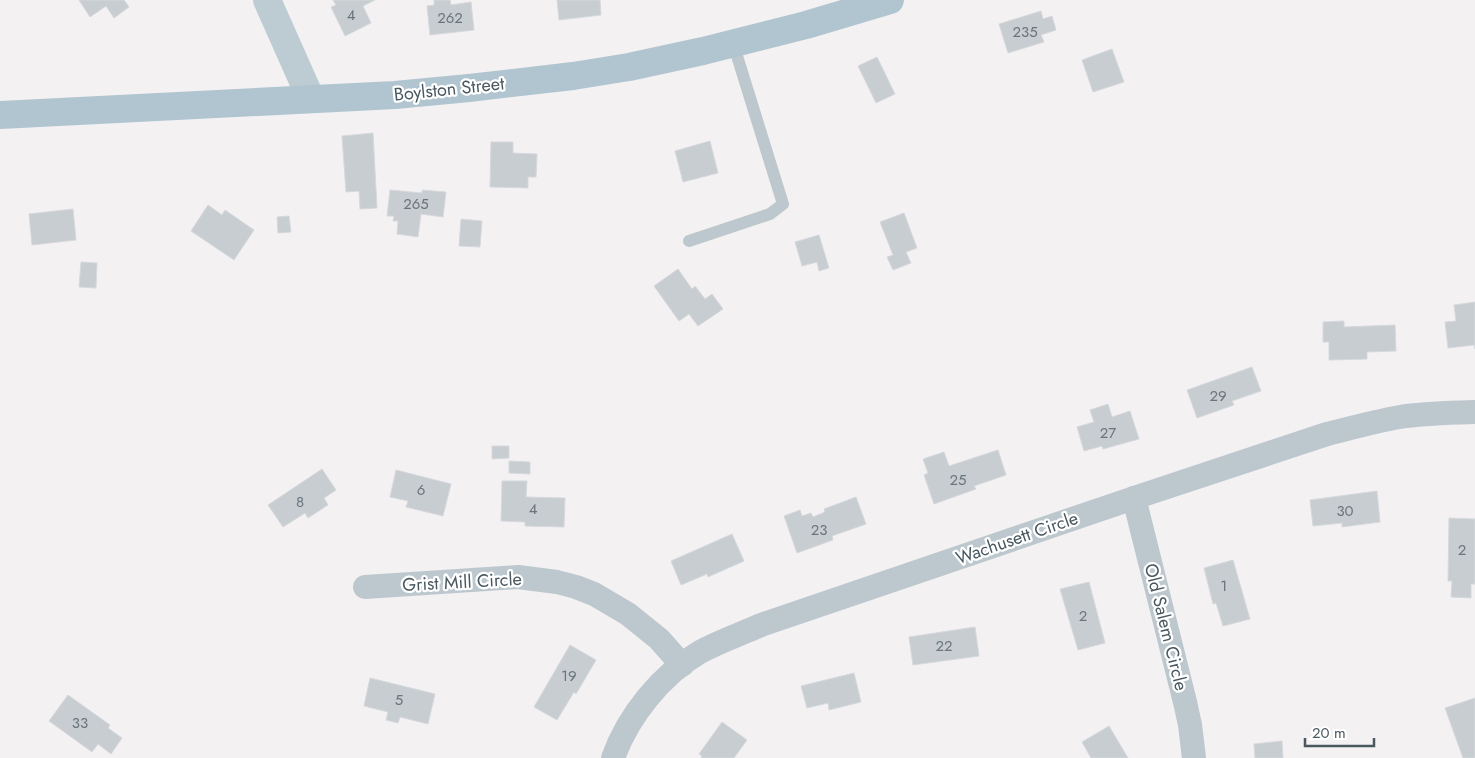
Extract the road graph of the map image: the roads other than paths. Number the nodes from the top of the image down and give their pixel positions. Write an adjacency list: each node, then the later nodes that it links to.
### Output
1 (267, 0): 4 (street)
2 (890, 0): 3 (main road, Boylston Street)
3 (732, 43): 4 (main road, Boylston Street); 6 (lane)
4 (311, 99): 5 (main road, Boylston Street)
5 (0, 115)
6 (689, 241)
7 (1475, 412): 8 (street, Wachusett Circle)
8 (1134, 498): 10 (street, Wachusett Circle); 12 (street, Old Salem Circle)
9 (365, 587): 10 (street, Grist Mill Circle)
10 (682, 665): 11 (street, Wachusett Circle)
11 (613, 758)
12 (1194, 758)

